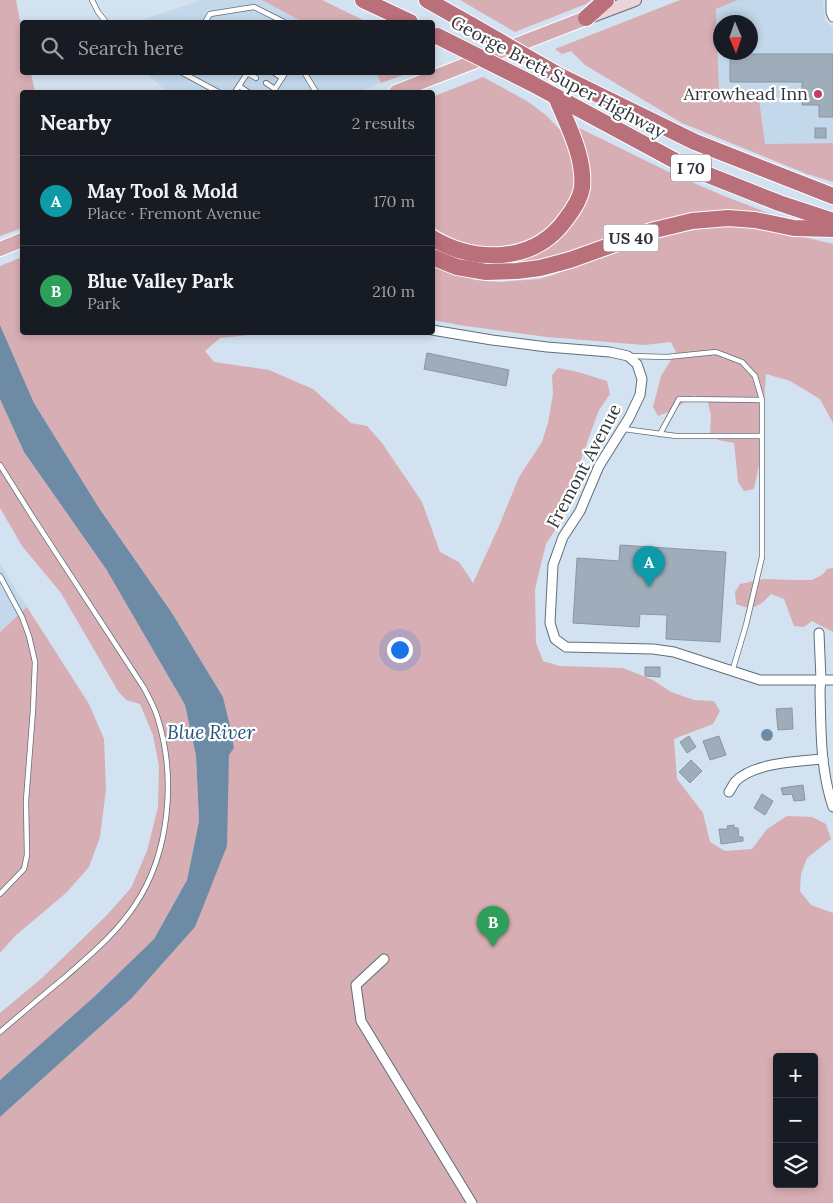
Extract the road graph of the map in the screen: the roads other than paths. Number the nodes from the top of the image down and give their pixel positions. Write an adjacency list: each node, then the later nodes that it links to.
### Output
1 (92, 0): 9 (lane)
2 (364, 0): 12 (highway)
3 (606, 0): 8 (highway)
4 (635, 0): 8 (main road)
5 (831, 0): 7 (street)
6 (435, 3): 31 (highway, George Brett Super Highway / I 70, bridge)
7 (833, 17)
8 (586, 18): 29 (main road)
9 (104, 20)
10 (206, 20): 11 (lane)
11 (277, 20)
12 (406, 20)
13 (435, 34): 30 (highway, George Brett Super Highway / I 70, bridge)
14 (187, 75): 24 (lane)
15 (247, 75): 23 (lane)
16 (251, 75): 20 (lane)
17 (278, 75): 21 (lane)
18 (284, 75): 21 (lane)
19 (306, 75): 28 (lane)
20 (256, 78)
21 (282, 78): 27 (lane)
22 (266, 83): 27 (lane)
23 (239, 86): 25 (lane); 26 (lane)
24 (214, 90)
25 (236, 90)
26 (245, 90)
27 (274, 90)
28 (315, 90)
29 (401, 90)
30 (556, 97): 32 (highway, George Brett Super Highway / I 70); 34 (highway)
31 (833, 196)
32 (833, 221)
33 (833, 229): 37 (highway, US 40)
34 (435, 240)
35 (20, 241): 36 (main road)
36 (0, 249)
37 (435, 258)
38 (435, 330): 39 (street)
39 (628, 356): 40 (lane); 41 (street, Fremont Avenue)
40 (762, 400): 42 (lane); 43 (lane)
41 (622, 429): 42 (lane); 47 (street, Fremont Avenue)
42 (660, 434): 43 (lane)
43 (762, 436): 47 (lane)
44 (0, 465): 55 (lane)
45 (0, 576): 53 (lane)
46 (818, 633): 48 (street)
47 (732, 672): 48 (street, Fremont Avenue)
48 (821, 680): 49 (street, Fremont Avenue); 50 (street)
49 (833, 680)
50 (822, 759): 51 (street); 52 (street)
51 (728, 792)
52 (833, 807)
53 (0, 894)
54 (384, 959): 56 (street)
55 (0, 1032)
56 (472, 1203)

